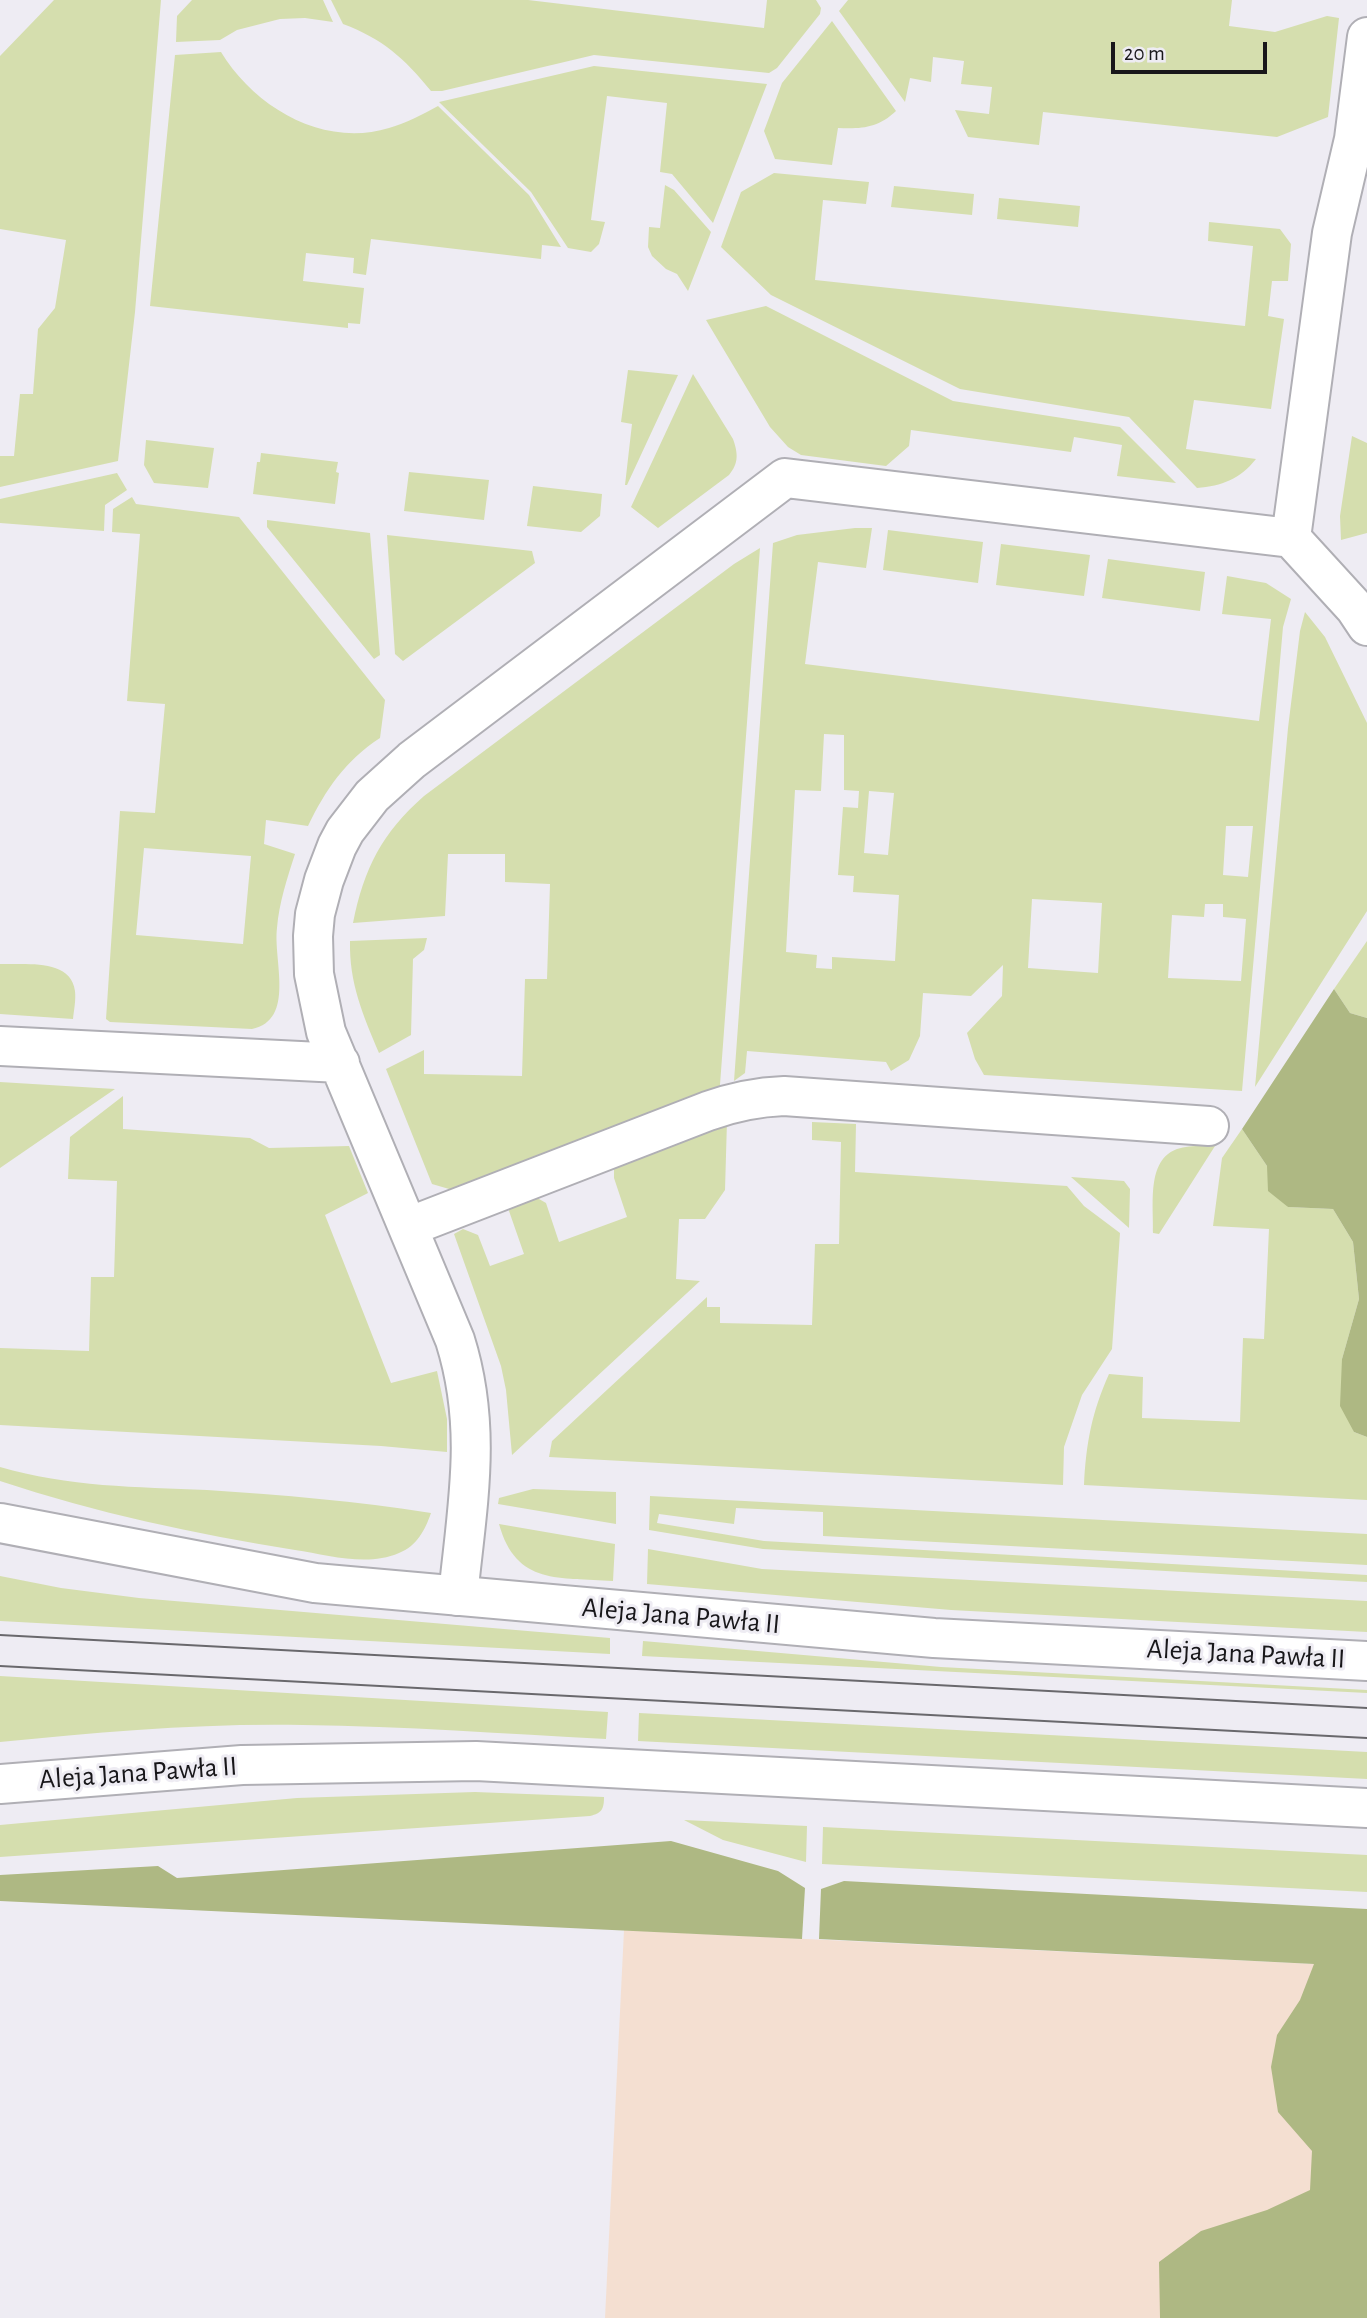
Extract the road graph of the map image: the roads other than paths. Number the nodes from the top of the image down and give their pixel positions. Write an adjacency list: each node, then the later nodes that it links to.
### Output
1 (1367, 37): 2 (street)
2 (1291, 538): 3 (street); 5 (street)
3 (1367, 626)
4 (0, 1046): 5 (street)
5 (340, 1063): 7 (street)
6 (1209, 1126): 7 (street)
7 (408, 1227): 9 (street)
8 (0, 1523): 9 (street, Aleja Jana Pawła II)
9 (458, 1596): 10 (street, Aleja Jana Pawła II)
10 (1367, 1661)
11 (0, 1784): 12 (street, Aleja Jana Pawła II)
12 (1367, 1808)

